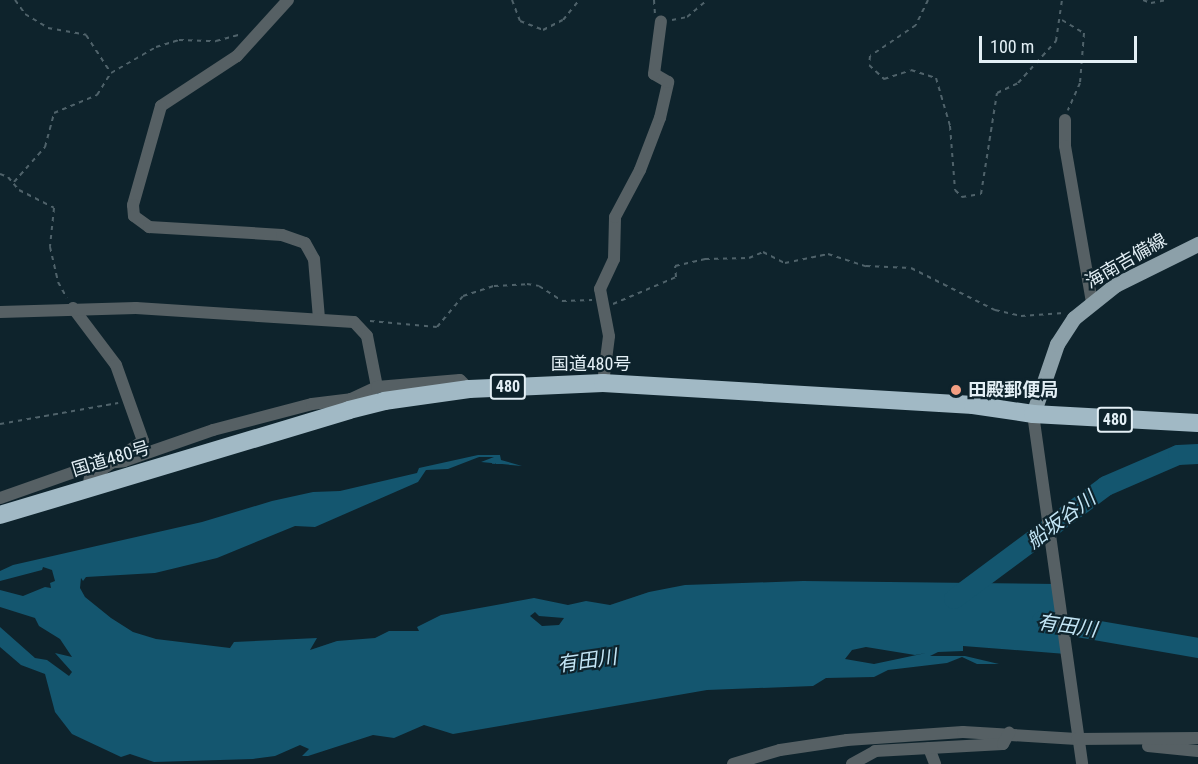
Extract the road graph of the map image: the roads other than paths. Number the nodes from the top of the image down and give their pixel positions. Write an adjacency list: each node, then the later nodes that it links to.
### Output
1 (288, 0): 8 (street)
2 (661, 21): 9 (street)
3 (1065, 120): 5 (street)
4 (1198, 244): 5 (main road, 海南吉備線)
5 (1092, 302): 13 (main road, 海南吉備線)
6 (73, 308): 7 (street); 8 (street); 15 (street)
7 (0, 312)
8 (319, 319): 10 (street)
9 (603, 383): 11 (highway, 国道480号 / 480); 13 (highway, 国道480号 / 480)
10 (377, 387): 11 (street); 12 (street)
11 (469, 389): 12 (highway, 国道480号 / 480)
12 (350, 405): 15 (street); 16 (highway, 国道480号 / 480)
13 (1033, 420): 14 (highway, 国道480号 / 480); 20 (street)
14 (1198, 423)
15 (117, 460): 16 (street); 17 (street)
16 (87, 488): 18 (highway, 国道480号 / 480)
17 (0, 498)
18 (0, 515)
19 (1009, 733): 20 (street); 23 (street); 25 (street)
20 (1077, 734): 22 (street); 28 (street)
21 (1198, 738): 22 (street)
22 (1135, 739): 24 (street)
23 (929, 748): 26 (street); 27 (street)
24 (1198, 751)
25 (733, 764)
26 (852, 764)
27 (935, 764)
28 (1082, 764)

